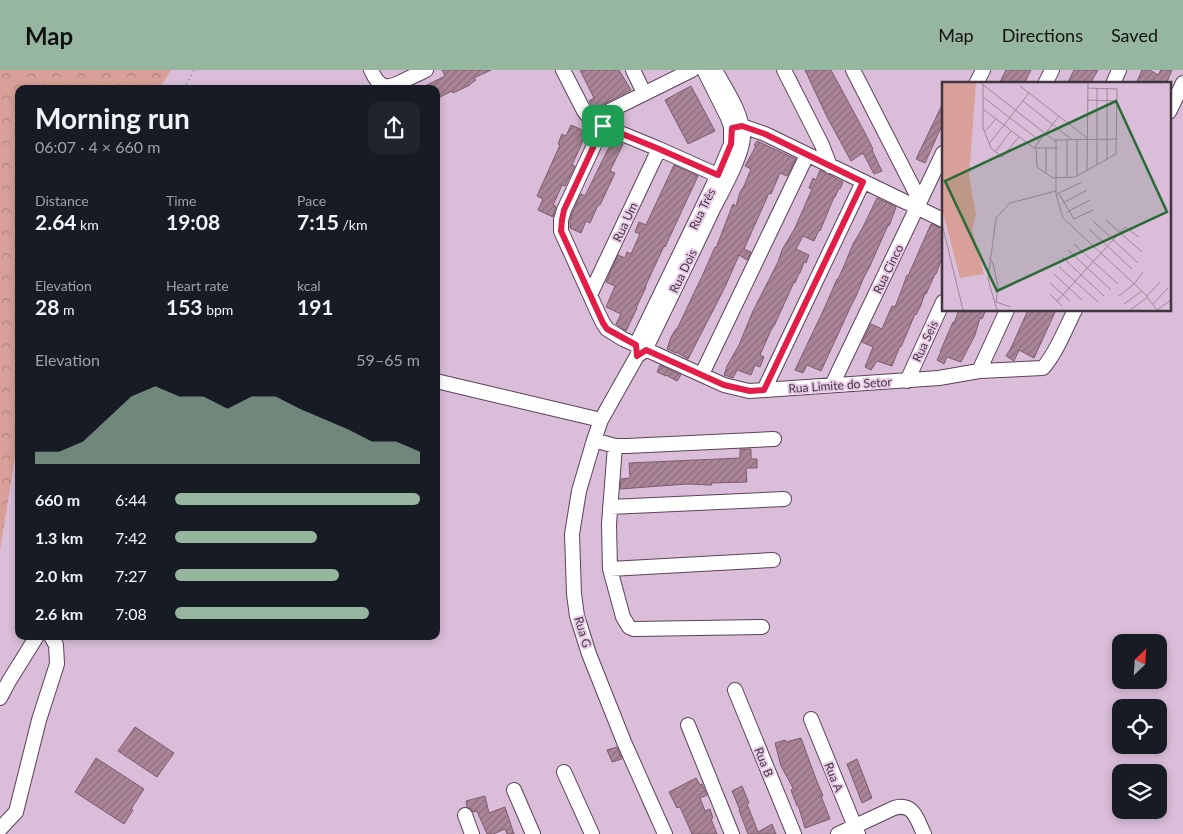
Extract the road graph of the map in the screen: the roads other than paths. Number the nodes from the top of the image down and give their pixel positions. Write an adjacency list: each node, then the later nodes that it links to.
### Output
1 (371, 70): 17 (street)
2 (426, 70): 18 (street)
3 (563, 70): 21 (street)
4 (633, 70): 19 (street)
5 (692, 70): 19 (street)
6 (704, 70): 22 (street)
7 (715, 70): 22 (street)
8 (784, 70): 26 (street)
9 (853, 70): 29 (street)
10 (983, 70): 13 (street)
11 (1052, 70): 14 (street)
12 (1119, 70): 15 (street)
13 (977, 82)
14 (1046, 82)
15 (1114, 82)
16 (1183, 83): 20 (street)
17 (383, 85)
18 (396, 85)
19 (644, 93): 21 (street)
20 (1170, 110)
21 (597, 123): 23 (street); 31 (street, Rua Limite do Setor)
22 (737, 126): 24 (street); 27 (street, Rua Dois)
23 (659, 149): 27 (street); 31 (street, Rua Um)
24 (807, 155): 26 (street); 37 (street)
25 (942, 156): 29 (street, Rua Cinco)
26 (830, 166): 28 (street)
27 (723, 177): 35 (street, Rua Dois)
28 (863, 182): 29 (street); 41 (street)
29 (919, 204): 30 (street); 40 (street, Rua Cinco)
30 (942, 219)
31 (590, 295): 35 (street, Rua Limite do Setor)
32 (942, 304): 38 (street, Rua Seis)
33 (1008, 311): 36 (street)
34 (1074, 311): 36 (street, Rua Limite do Setor)
35 (639, 350): 37 (street, Rua Limite do Setor); 42 (street, Rua Dois)
36 (979, 371): 38 (street, Rua Limite do Setor)
37 (702, 374): 41 (street, Rua Limite do Setor)
38 (906, 381): 40 (street, Rua Limite do Setor)
39 (440, 382): 42 (street)
40 (832, 385): 41 (street, Rua Limite do Setor)
41 (764, 390)
42 (602, 420): 44 (street, Rua G)
43 (774, 439): 45 (street)
44 (594, 440): 45 (street); 65 (street, Rua G)
45 (615, 446): 47 (street)
46 (784, 499): 47 (street)
47 (610, 507): 49 (street)
48 (774, 560): 49 (street)
49 (610, 569): 50 (street)
50 (762, 627)
51 (35, 640): 54 (street)
52 (53, 640): 60 (street)
53 (735, 690): 67 (street, Rua B)
54 (0, 698)
55 (811, 719): 61 (street, Rua A)
56 (688, 725): 66 (street)
57 (564, 772): 64 (street)
58 (514, 790): 63 (street)
59 (465, 815): 62 (street)
60 (0, 829)
61 (857, 830): 68 (street); 69 (street)
62 (472, 834)
63 (532, 834)
64 (592, 834)
65 (665, 834)
66 (732, 834)
67 (794, 834)
68 (838, 834)
69 (924, 834)

